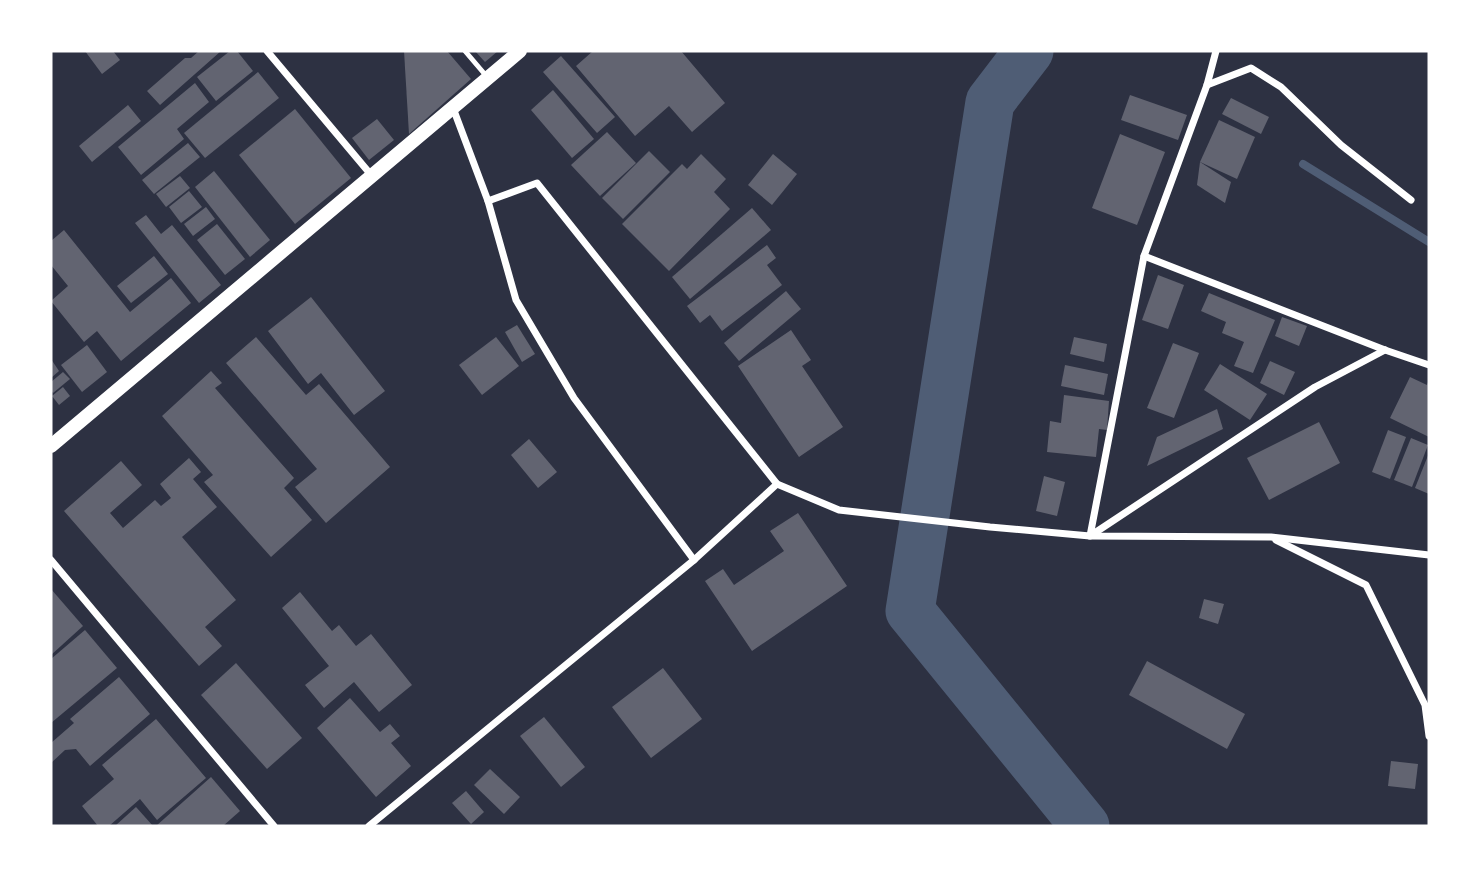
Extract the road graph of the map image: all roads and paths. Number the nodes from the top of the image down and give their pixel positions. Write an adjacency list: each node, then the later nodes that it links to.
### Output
1 (267, 51): 8 (street)
2 (465, 51): 5 (lane)
3 (520, 51): 5 (main road)
4 (1216, 51): 6 (street)
5 (488, 78): 7 (main road)
6 (1207, 85): 9 (street); 11 (street)
7 (453, 108): 8 (main road); 10 (street)
8 (372, 176): 14 (main road)
9 (1411, 200)
10 (488, 201): 15 (street); 20 (street)
11 (1144, 256): 12 (street); 16 (street)
12 (1385, 351): 13 (street); 16 (street)
13 (1429, 365)
14 (51, 446)
15 (778, 484): 16 (street); 20 (street)
16 (1090, 536): 17 (street)
17 (1271, 537): 18 (street); 21 (street)
18 (1429, 555)
19 (51, 560): 22 (street)
20 (694, 560): 23 (street)
21 (1429, 736)
22 (274, 826)
23 (369, 826)

